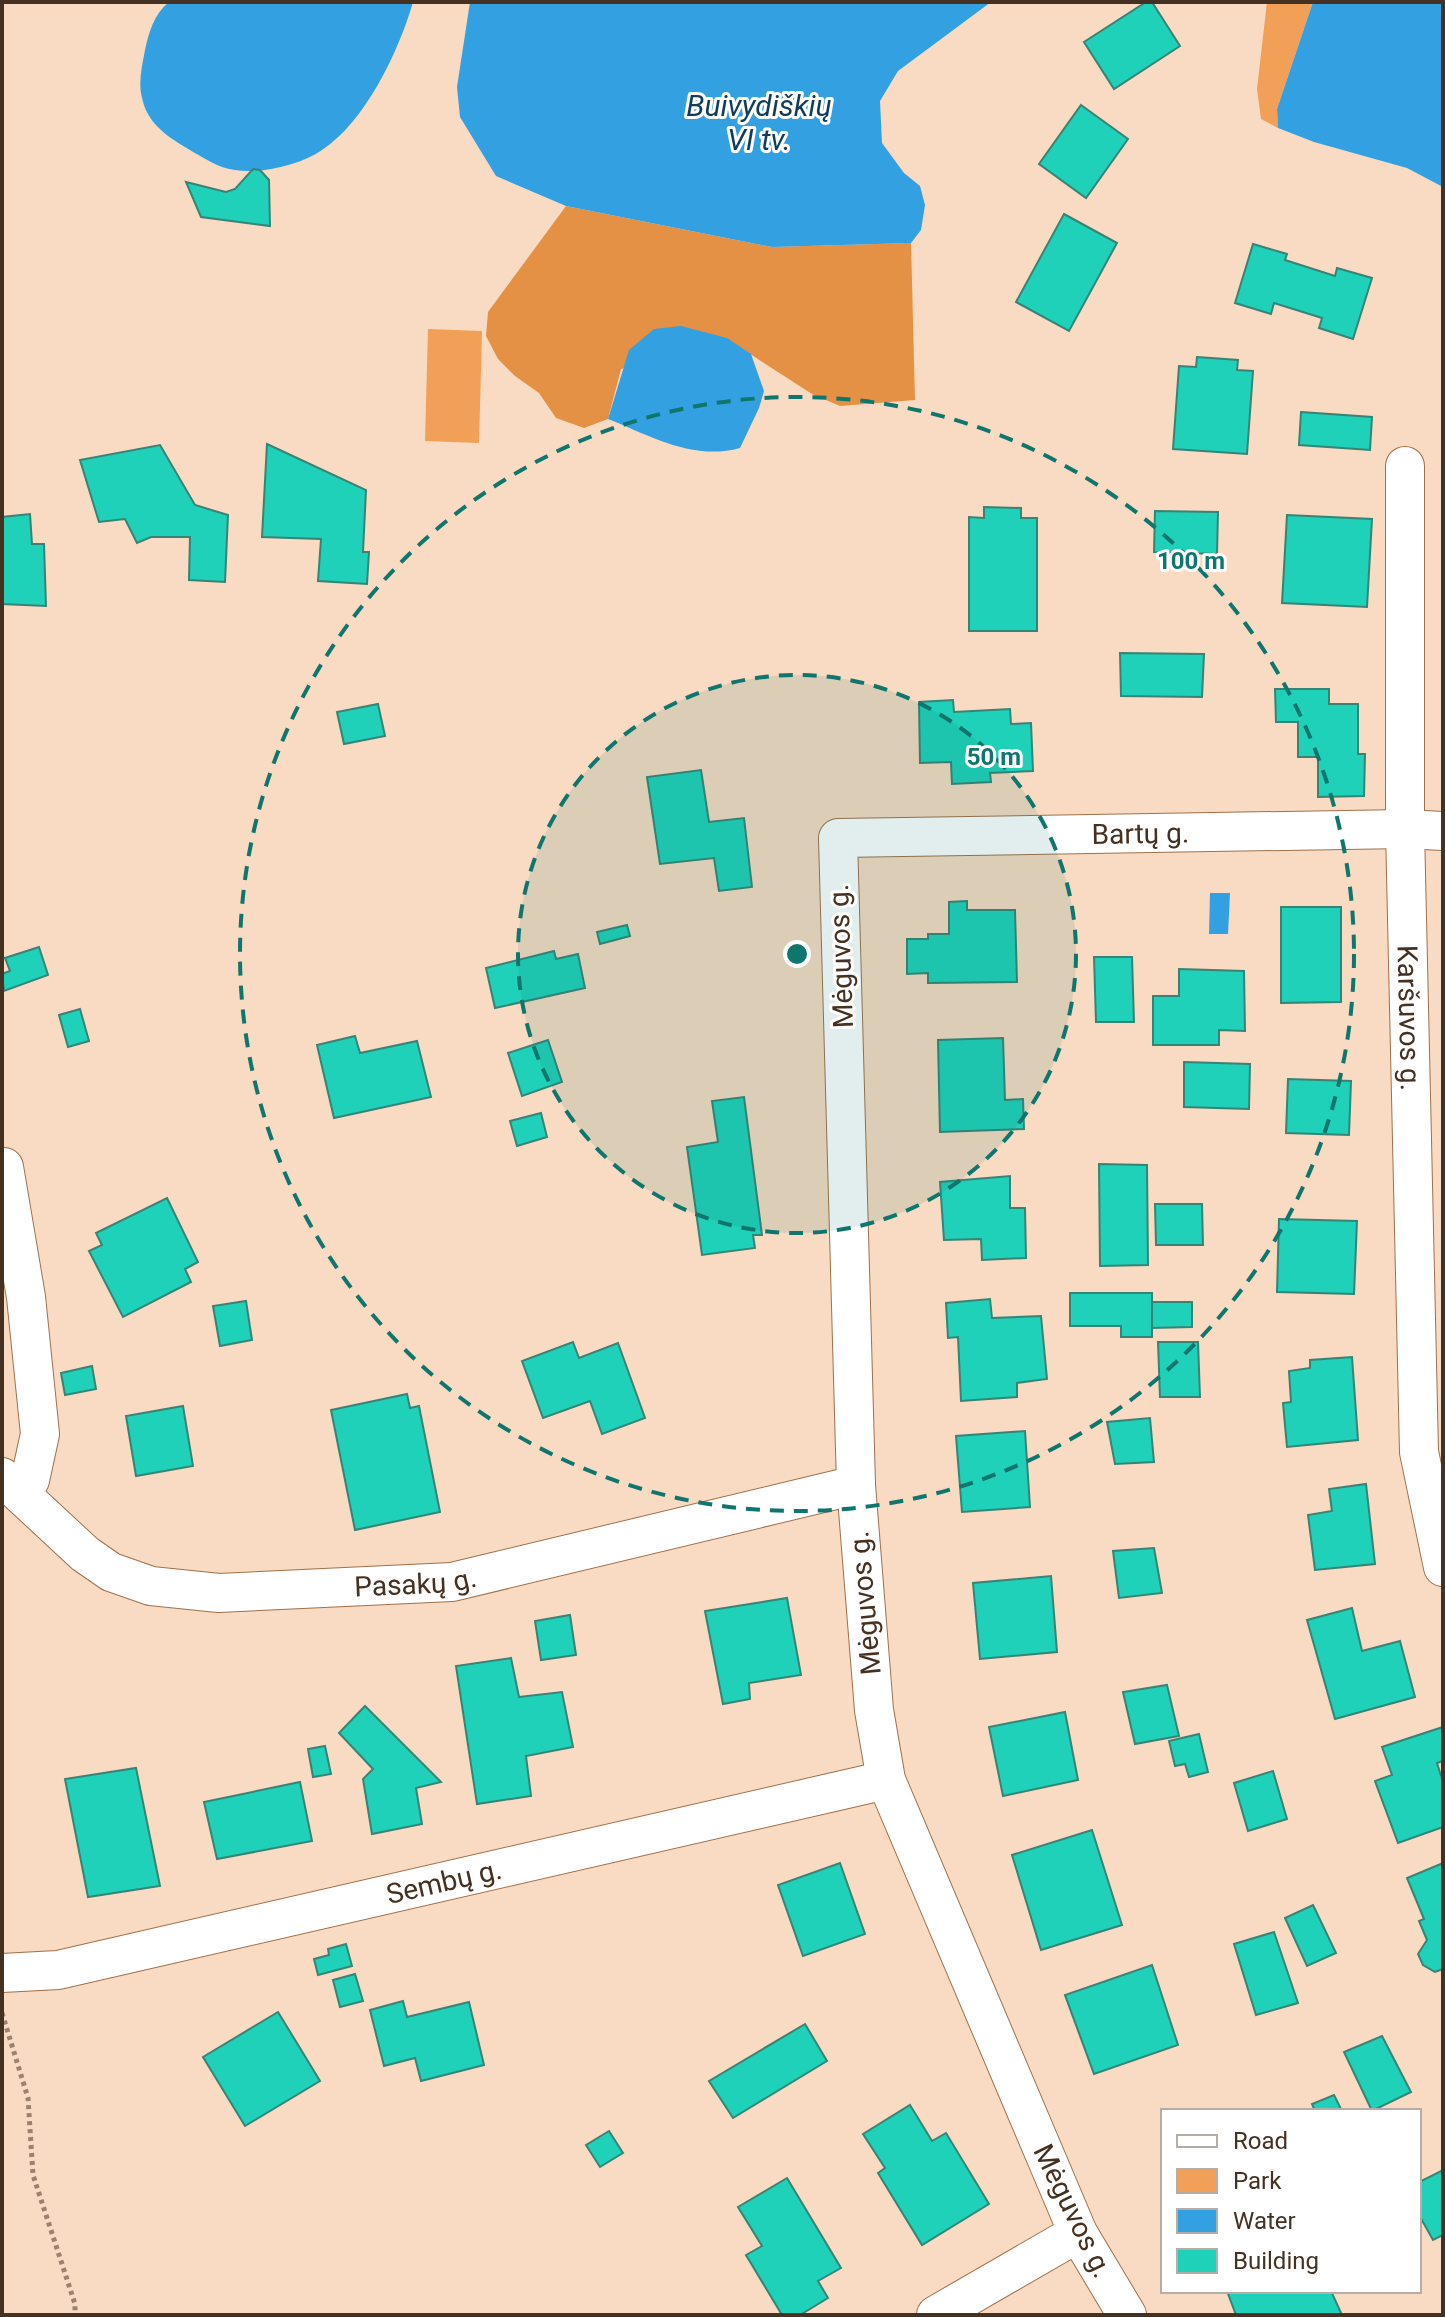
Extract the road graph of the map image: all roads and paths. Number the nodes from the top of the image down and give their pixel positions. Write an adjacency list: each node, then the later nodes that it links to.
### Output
1 (1405, 466): 2 (street, Karšuvos g.)
2 (1405, 829): 3 (street, Bartų g.); 4 (street, Bartų g.); 8 (street, Karšuvos g.)
3 (1443, 831)
4 (838, 838): 7 (street, Mėguvos g.)
5 (4, 1167): 6 (street)
6 (11, 1485): 7 (street, Pasakų g.)
7 (856, 1485): 9 (street, Mėguvos g.)
8 (1443, 1567)
9 (886, 1780): 10 (street, Sembų g.); 12 (street, Mėguvos g.)
10 (2, 1973)
11 (2, 2013): 13 (path)
12 (1078, 2233): 14 (street); 15 (street, Mėguvos g.)
13 (75, 2315)
14 (936, 2315)
15 (1127, 2315)

